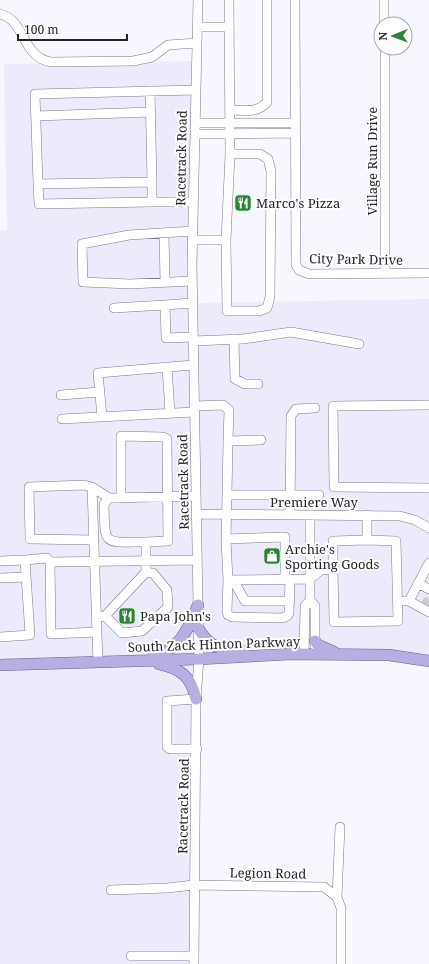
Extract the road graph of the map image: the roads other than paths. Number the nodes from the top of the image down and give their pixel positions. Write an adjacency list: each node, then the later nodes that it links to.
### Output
1 (198, 0): 8 (street, Racetrack Road)
2 (229, 0): 9 (street)
3 (267, 0): 14 (street)
4 (295, 0): 19 (street, City Park Drive)
5 (384, 0): 7 (street)
6 (0, 14): 10 (street)
7 (384, 16)
8 (198, 27): 9 (street); 10 (street, Racetrack Road)
9 (229, 27): 14 (street)
10 (197, 43): 12 (street, Racetrack Road)
11 (384, 56): 31 (street, Village Run Drive)
12 (196, 90): 13 (street); 17 (street, Racetrack Road)
13 (150, 91): 15 (street); 16 (street)
14 (230, 110): 18 (street)
15 (151, 112): 16 (street); 24 (street)
16 (36, 116): 25 (street)
17 (195, 123): 18 (street); 20 (street, Racetrack Road)
18 (230, 123): 19 (street); 21 (street)
19 (296, 123): 22 (street, City Park Drive)
20 (195, 134): 21 (street); 27 (street, Racetrack Road)
21 (230, 134): 22 (street); 23 (street)
22 (296, 134): 31 (street, City Park Drive)
23 (230, 154): 30 (street); 30 (street)
24 (152, 182): 25 (street); 26 (street)
25 (38, 184): 26 (street)
26 (152, 202): 27 (street)
27 (193, 202): 29 (street, Racetrack Road)
28 (164, 233): 29 (street); 34 (street); 34 (street)
29 (192, 236): 30 (street); 33 (street, Racetrack Road)
30 (226, 240)
31 (385, 273): 32 (street, City Park Drive)
32 (429, 273)
33 (192, 281): 34 (street); 35 (street, Racetrack Road)
34 (165, 282)
35 (192, 303): 36 (street); 38 (street, Racetrack Road)
36 (165, 305): 37 (street); 38 (street)
37 (114, 308)
38 (193, 339): 39 (street); 41 (street, Racetrack Road)
39 (234, 339): 40 (street); 43 (street)
40 (359, 344)
41 (194, 365): 42 (street); 48 (street, Racetrack Road)
42 (167, 367): 44 (street); 49 (street)
43 (258, 384)
44 (100, 392): 45 (street); 50 (street)
45 (61, 395)
46 (429, 405): 55 (street)
47 (315, 408): 57 (street)
48 (194, 409): 49 (street); 53 (street); 59 (street, Racetrack Road)
49 (170, 413): 50 (street)
50 (102, 417): 51 (street)
51 (62, 419)
52 (261, 440): 53 (street)
53 (228, 441): 56 (street)
54 (92, 487): 61 (street); 70 (street); 70 (street)
55 (429, 488)
56 (228, 495): 57 (street); 64 (street)
57 (290, 495): 58 (street); 65 (street)
58 (319, 495)
59 (196, 496): 60 (street); 63 (street, Racetrack Road)
60 (168, 497): 62 (street); 62 (street); 72 (street)
61 (109, 498): 62 (street); 72 (street)
62 (121, 498)
63 (196, 514): 64 (street, Premiere Way); 74 (street, Racetrack Road)
64 (226, 514): 65 (street, Premiere Way); 69 (street)
65 (290, 515): 66 (street, Premiere Way)
66 (310, 515): 67 (street, Premiere Way); 84 (street)
67 (367, 515): 68 (street, Premiere Way); 71 (street)
68 (429, 528)
69 (226, 539): 85 (street); 86 (street)
70 (94, 540): 78 (street)
71 (367, 540): 80 (street); 89 (street)
72 (146, 542): 76 (street)
73 (25, 560): 75 (street); 77 (street); 82 (street)
74 (197, 560): 76 (street); 94 (street, Racetrack Road)
75 (0, 561)
76 (146, 561): 78 (street); 81 (street)
77 (50, 562): 78 (street); 99 (street)
78 (94, 562): 96 (street)
79 (429, 563): 87 (street)
80 (333, 569): 84 (street); 89 (street)
81 (146, 572): 96 (street); 96 (street)
82 (26, 577): 83 (street); 100 (street)
83 (0, 578)
84 (310, 578): 85 (street); 90 (street)
85 (287, 579): 86 (street); 92 (street)
86 (230, 580): 91 (street); 97 (street)
87 (418, 584): 88 (street); 93 (street)
88 (429, 589)
89 (398, 599): 93 (street)
90 (310, 600): 101 (street); 102 (street)
91 (245, 601): 92 (street); 97 (street)
92 (290, 601): 97 (street)
93 (409, 601): 95 (street)
94 (198, 605): 98 (street, Racetrack Road); 107 (main road)
95 (426, 609)
96 (101, 616): 99 (street)
97 (236, 617)
98 (198, 628): 104 (main road); 105 (street, Racetrack Road)
99 (97, 632): 108 (street)
100 (0, 637)
101 (315, 641): 102 (street); 103 (main road)
102 (310, 654): 103 (main road, South Zack Hinton Parkway); 104 (main road, South Zack Hinton Parkway)
103 (342, 654): 106 (main road, South Zack Hinton Parkway)
104 (265, 655): 105 (main road, South Zack Hinton Parkway)
105 (198, 659): 107 (main road, South Zack Hinton Parkway); 110 (street, Racetrack Road)
106 (429, 660)
107 (144, 661): 108 (main road, South Zack Hinton Parkway); 110 (main road)
108 (98, 662): 109 (main road, South Zack Hinton Parkway)
109 (0, 665)
110 (196, 699): 111 (street, Racetrack Road); 111 (street)
111 (197, 749): 113 (street, Racetrack Road)
112 (340, 827): 115 (street)
113 (194, 885): 114 (street, Legion Road); 115 (street, Legion Road); 117 (street, Racetrack Road)
114 (111, 890)
115 (337, 897): 118 (street)
116 (131, 956): 117 (street)
117 (194, 960)
118 (341, 964)

